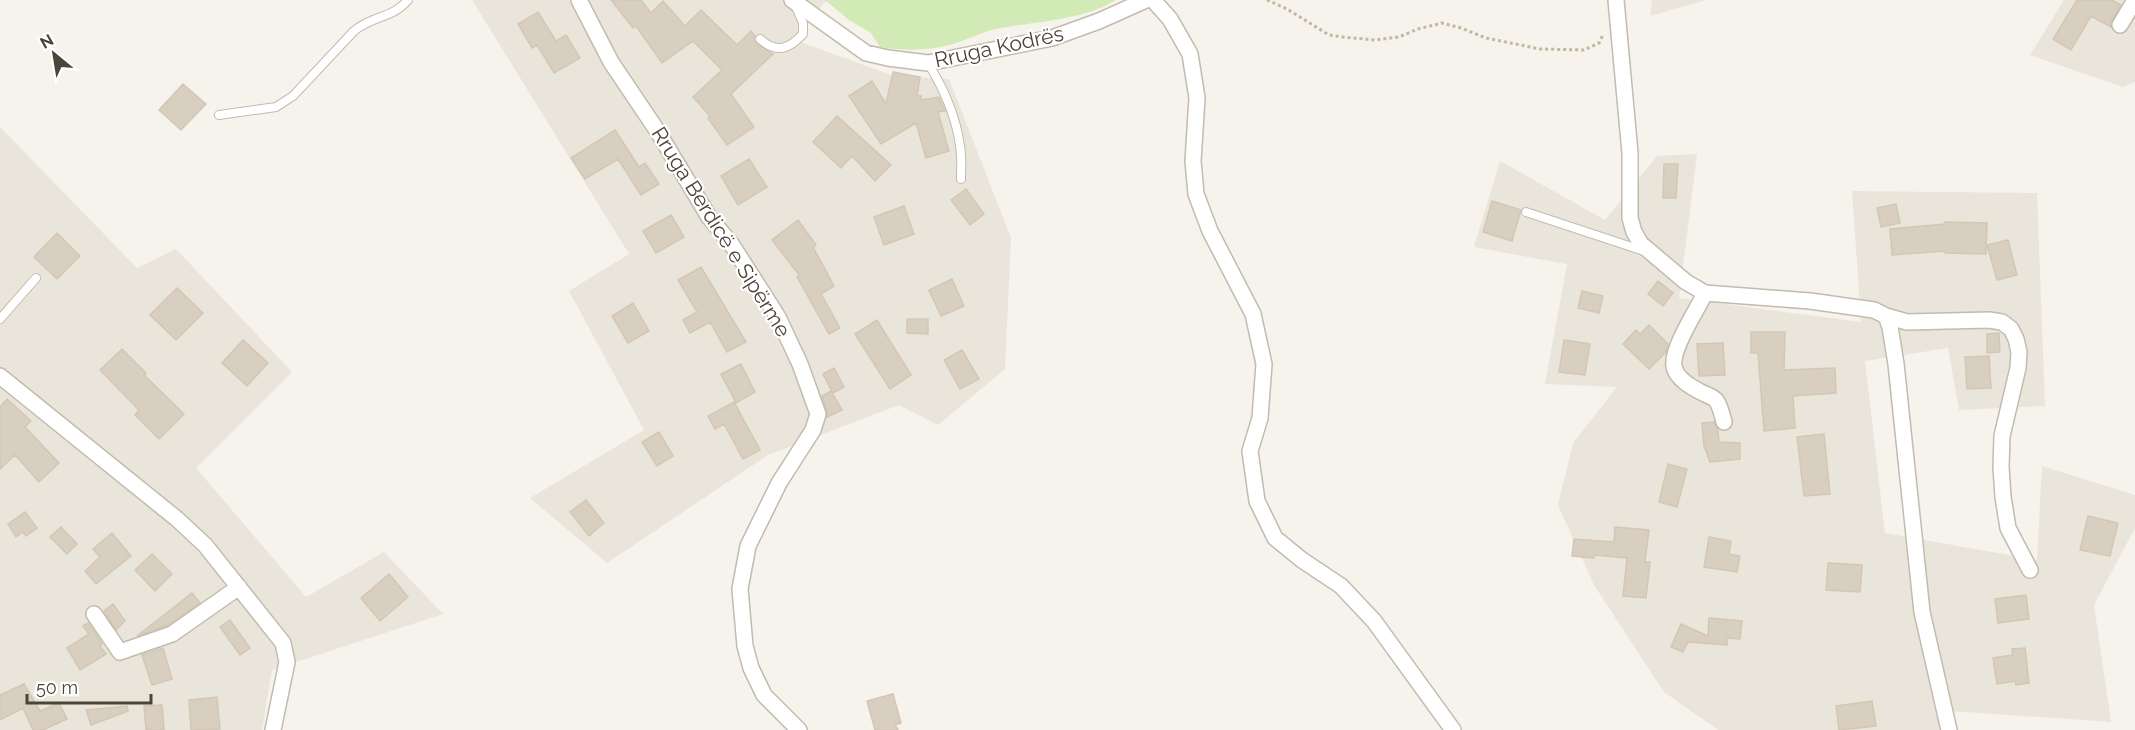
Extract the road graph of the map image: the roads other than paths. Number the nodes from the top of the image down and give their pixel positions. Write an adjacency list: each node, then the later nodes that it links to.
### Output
1 (408, 0): 11 (lane)
2 (579, 0): 25 (street, Rruga Berdicë e Sipërme)
3 (792, 0): 9 (lane); 10 (street, Rruga Kodrës)
4 (1146, 0): 10 (street, Rruga Kodrës)
5 (1153, 0): 26 (street)
6 (1616, 0): 14 (street)
7 (2135, 0): 8 (street)
8 (2120, 25)
9 (760, 39)
10 (928, 63): 12 (lane)
11 (219, 115)
12 (961, 179)
13 (1526, 212): 14 (lane)
14 (1653, 254): 16 (street)
15 (36, 278): 18 (lane)
16 (1705, 293): 17 (street); 20 (street)
17 (1886, 316): 21 (street); 27 (street)
18 (0, 319)
19 (0, 376): 22 (street)
20 (1724, 422)
21 (2030, 570)
22 (239, 587): 23 (street); 24 (street)
23 (94, 614)
24 (273, 730)
25 (799, 730)
26 (1453, 730)
27 (1949, 730)

